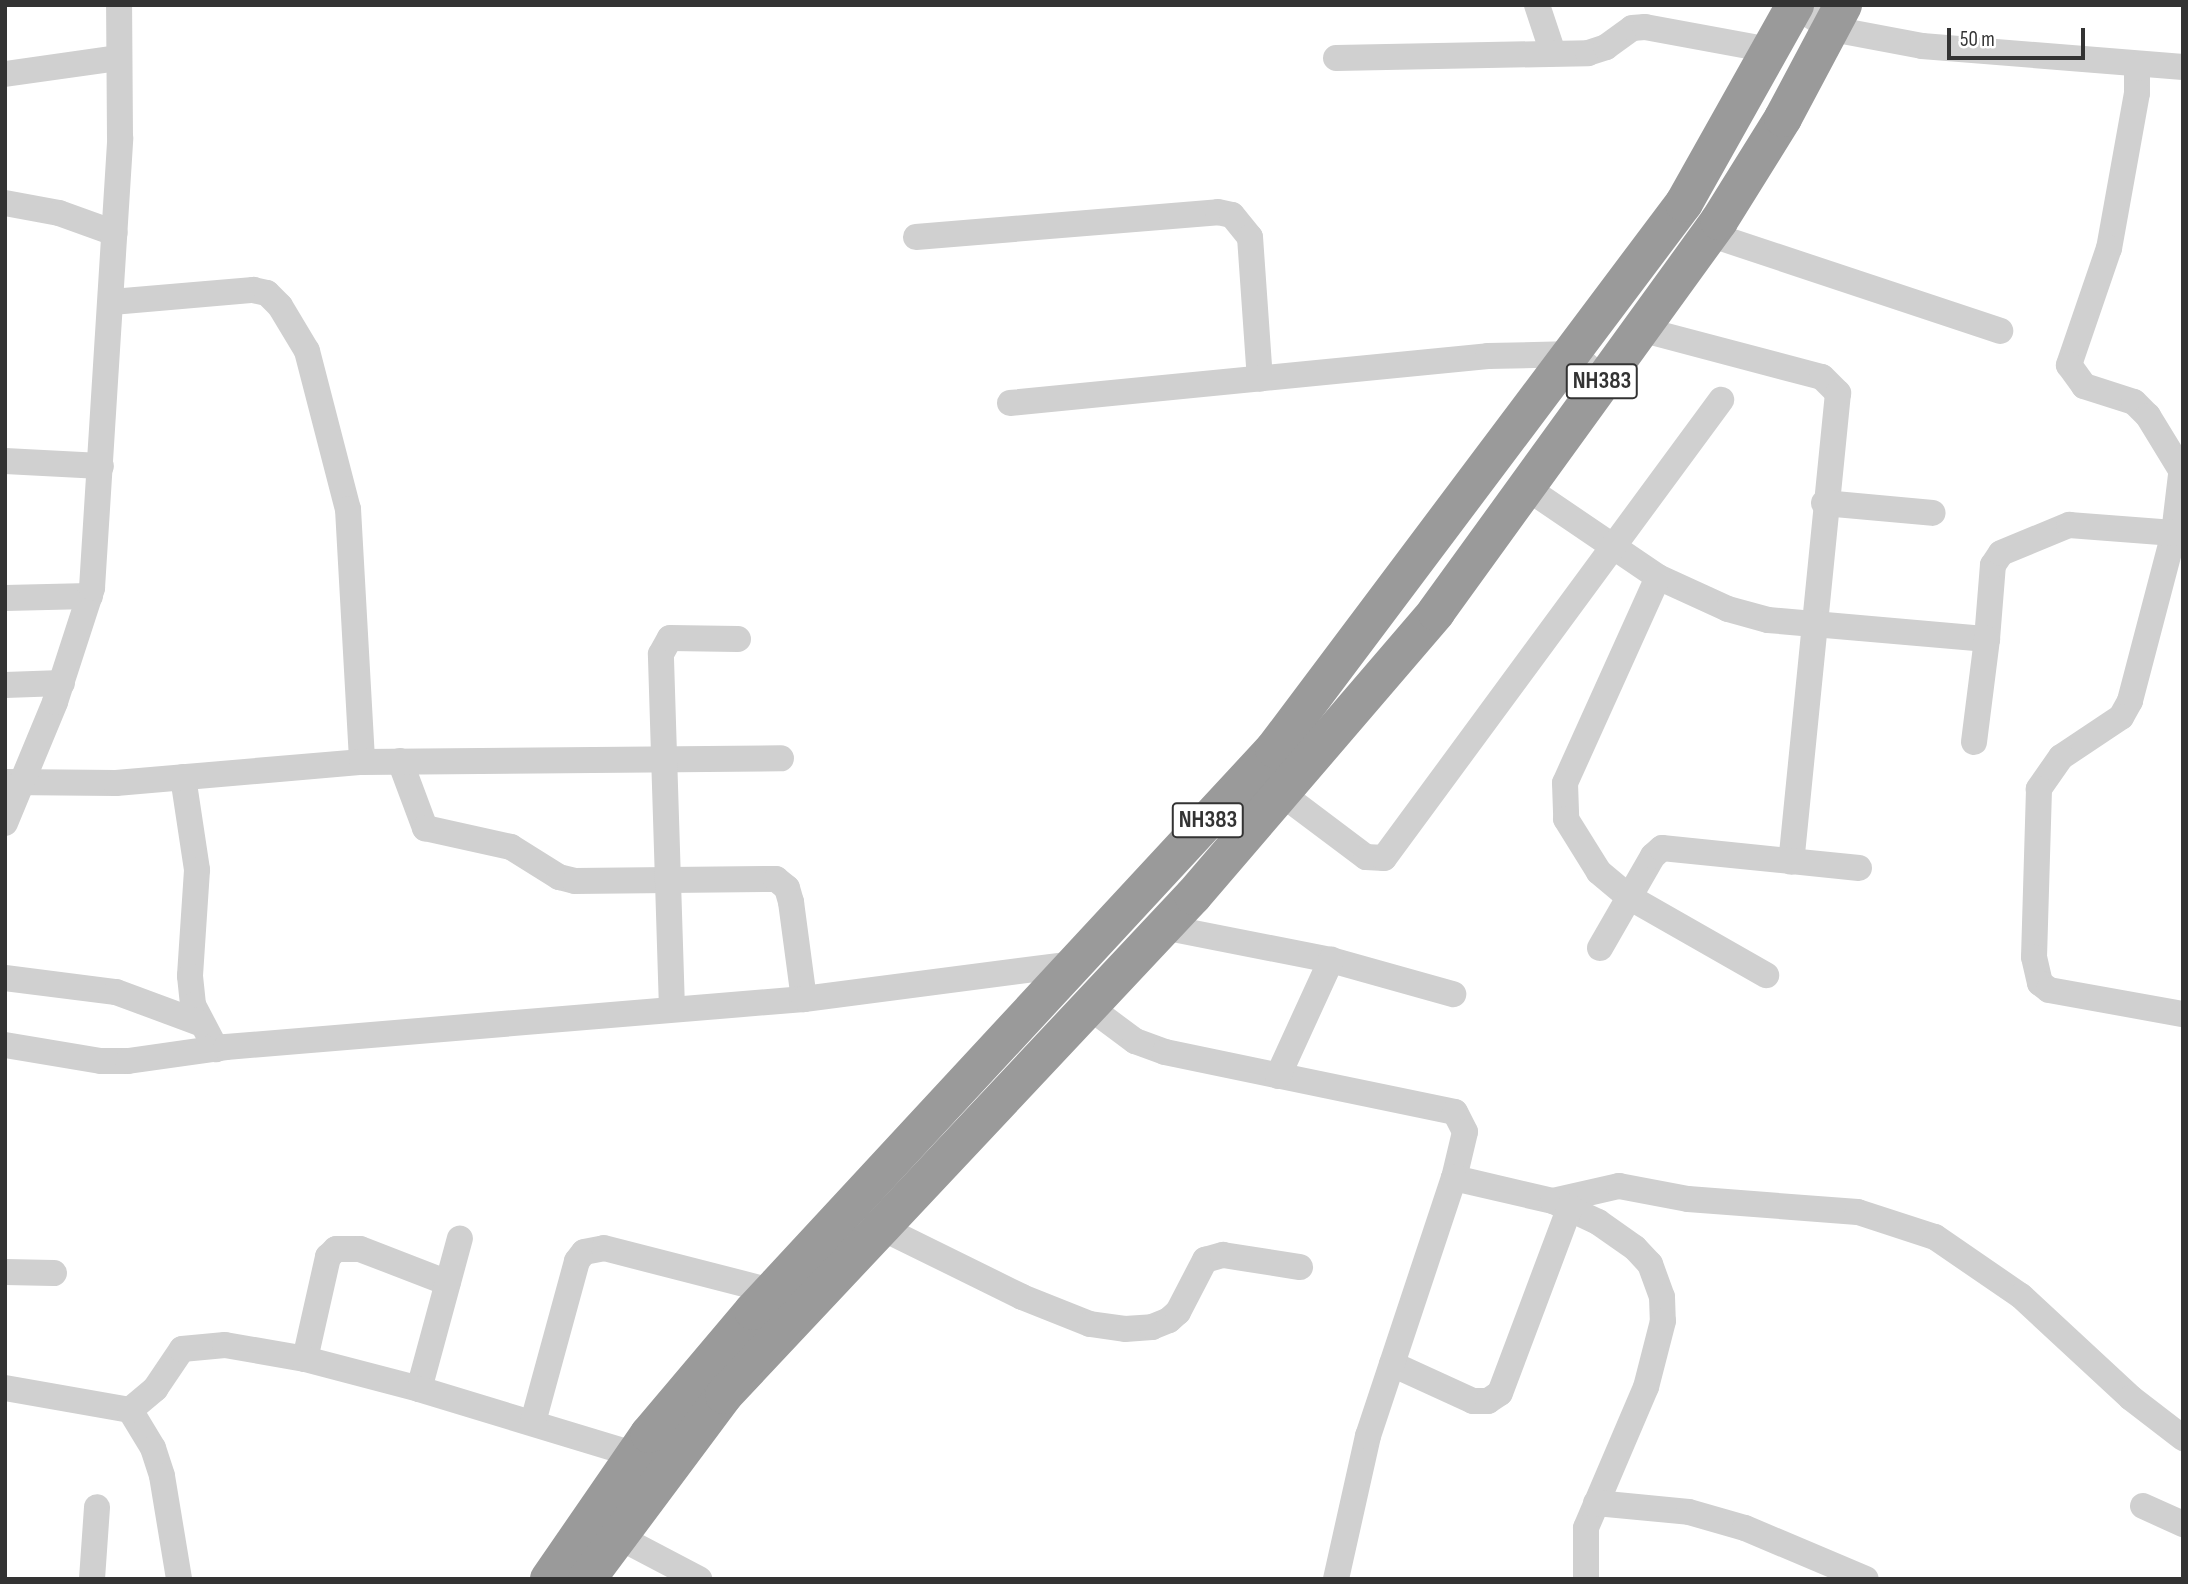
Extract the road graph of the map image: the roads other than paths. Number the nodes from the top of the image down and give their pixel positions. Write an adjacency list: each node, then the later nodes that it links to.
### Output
1 (119, 5): 7 (street)
2 (1537, 5): 6 (street)
3 (1795, 6): 4 (street); 5 (highway, NH383)
4 (1837, 17): 9 (street); 14 (highway, NH383)
5 (1770, 50): 6 (street); 19 (highway, NH383)
6 (1553, 53): 8 (street)
7 (120, 58): 11 (street); 13 (street)
8 (1336, 58)
9 (2137, 65): 10 (street); 25 (street)
10 (2183, 67)
11 (5, 74)
12 (5, 202): 13 (street)
13 (115, 233): 16 (street)
14 (1709, 234): 17 (highway, NH383); 18 (street)
15 (916, 237): 20 (street)
16 (112, 302): 26 (street); 44 (street)
17 (1640, 329): 21 (highway, NH383); 28 (street)
18 (2000, 331)
19 (1574, 354): 20 (street); 21 (street); 56 (highway, NH383)
20 (1260, 379): 23 (street)
21 (1603, 380): 27 (highway, NH383)
22 (1721, 400): 31 (street)
23 (1010, 404)
24 (5, 461): 26 (street)
25 (2182, 464): 30 (street)
26 (101, 466): 33 (street)
27 (1527, 488): 31 (street); 47 (highway, NH383)
28 (1824, 503): 29 (street); 35 (street)
29 (1933, 513)
30 (2174, 533): 37 (street); 63 (street)
31 (1615, 547): 32 (street); 47 (street)
32 (1658, 577): 35 (street); 52 (street)
33 (90, 596): 34 (street); 38 (street)
34 (5, 598)
35 (1813, 623): 37 (street); 49 (street)
36 (738, 639): 42 (street)
37 (1987, 639): 40 (street)
38 (62, 683): 39 (street); 46 (street)
39 (5, 685)
40 (1974, 742)
41 (781, 758): 42 (street)
42 (661, 760): 43 (street); 51 (street)
43 (400, 761): 44 (street); 51 (street)
44 (362, 762): 45 (street)
45 (183, 777): 46 (street); 64 (street)
46 (13, 783): 48 (street)
47 (1282, 794): 53 (highway, NH383)
48 (5, 823)
49 (1791, 862): 50 (street); 52 (street)
50 (1859, 868)
51 (667, 878): 60 (street); 62 (street)
52 (1629, 897): 54 (street); 57 (street)
53 (1163, 927): 55 (street); 61 (highway, NH383)
54 (1600, 947)
55 (1331, 960): 59 (street); 67 (street)
56 (1074, 964): 60 (street); 76 (highway, NH383)
57 (1766, 975)
58 (5, 978): 64 (street)
59 (1453, 994)
60 (804, 999): 62 (street)
61 (1088, 1006): 67 (street); 70 (highway, NH383)
62 (672, 1009): 66 (street)
63 (2183, 1014)
64 (200, 1023): 66 (street)
65 (5, 1045): 66 (street)
66 (215, 1049)
67 (1278, 1076): 68 (street)
68 (1454, 1178): 69 (street); 78 (street)
69 (1562, 1204): 78 (street); 83 (street); 85 (street)
70 (880, 1227): 72 (street); 84 (highway, NH383)
71 (460, 1238): 75 (street)
72 (1300, 1267)
73 (5, 1272): 74 (street)
74 (54, 1273)
75 (448, 1283): 77 (street); 80 (street)
76 (771, 1291): 82 (street); 84 (highway, NH383)
77 (305, 1359): 80 (street); 81 (street)
78 (1392, 1364): 95 (street)
79 (5, 1388): 81 (street)
80 (419, 1388): 82 (street)
81 (130, 1409): 91 (street)
82 (533, 1422): 84 (street)
83 (2183, 1438)
84 (651, 1460): 89 (highway, NH383); 92 (highway, NH383)
85 (1596, 1503): 96 (street); 97 (street)
86 (2143, 1506): 88 (street)
87 (97, 1507): 90 (street)
88 (2183, 1524)
89 (617, 1536): 93 (highway, NH383); 94 (street)
90 (92, 1579)
91 (178, 1579)
92 (549, 1579)
93 (587, 1579)
94 (699, 1579)
95 (1336, 1579)
96 (1586, 1579)
97 (1866, 1579)

